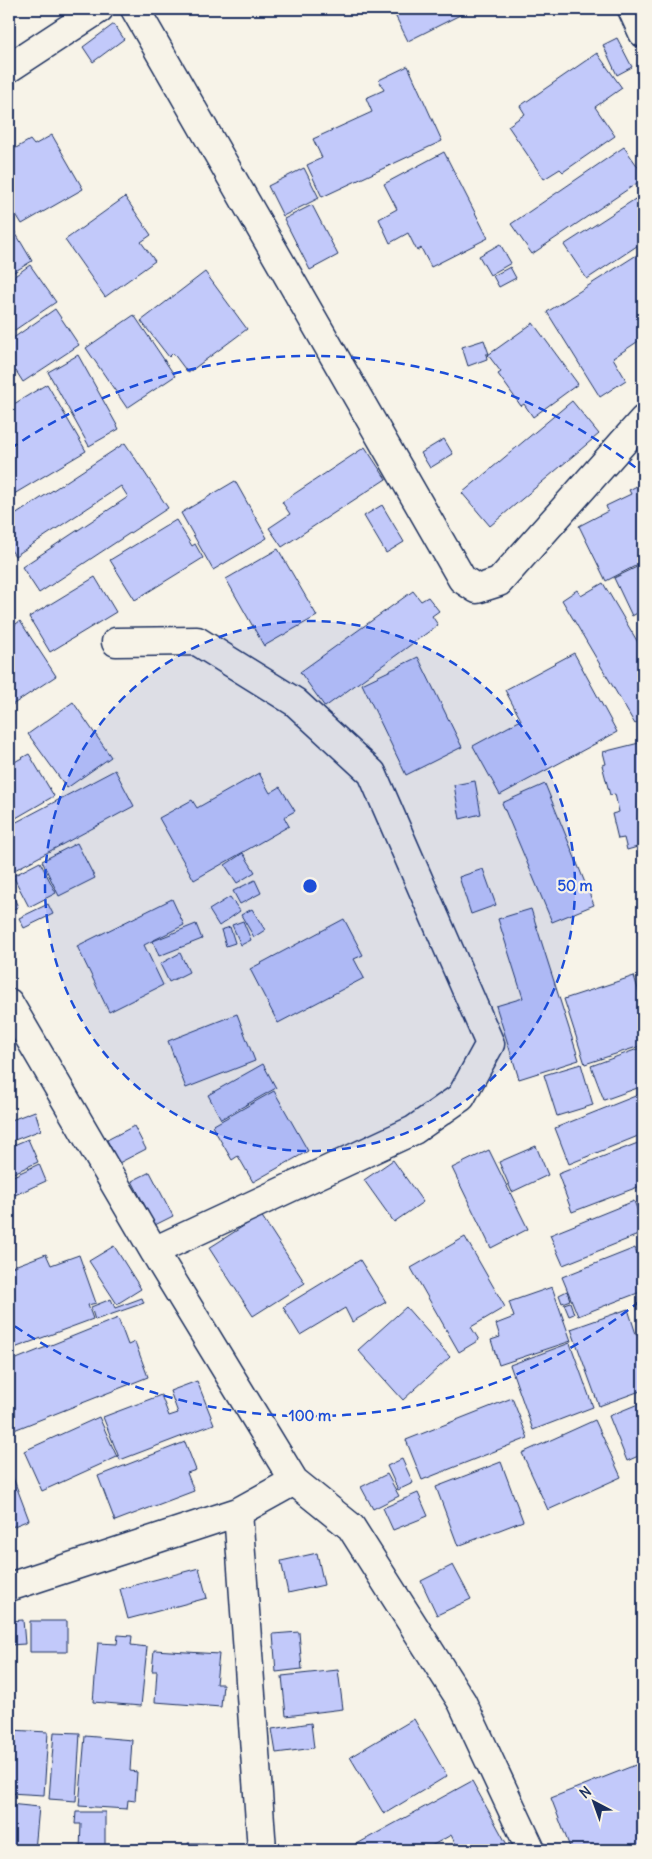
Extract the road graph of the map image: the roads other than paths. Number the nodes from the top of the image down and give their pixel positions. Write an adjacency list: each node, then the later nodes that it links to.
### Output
1 (99, 9): 5 (street)
2 (135, 9): 6 (street)
3 (632, 9): 4 (street)
4 (643, 33)
5 (9, 68)
6 (643, 420)
7 (116, 642): 9 (street)
8 (9, 1003): 9 (street)
9 (154, 1251): 10 (street)
10 (294, 1481): 11 (street); 14 (street)
11 (238, 1512): 12 (street); 13 (street)
12 (9, 1586)
13 (262, 1850)
14 (531, 1850)

